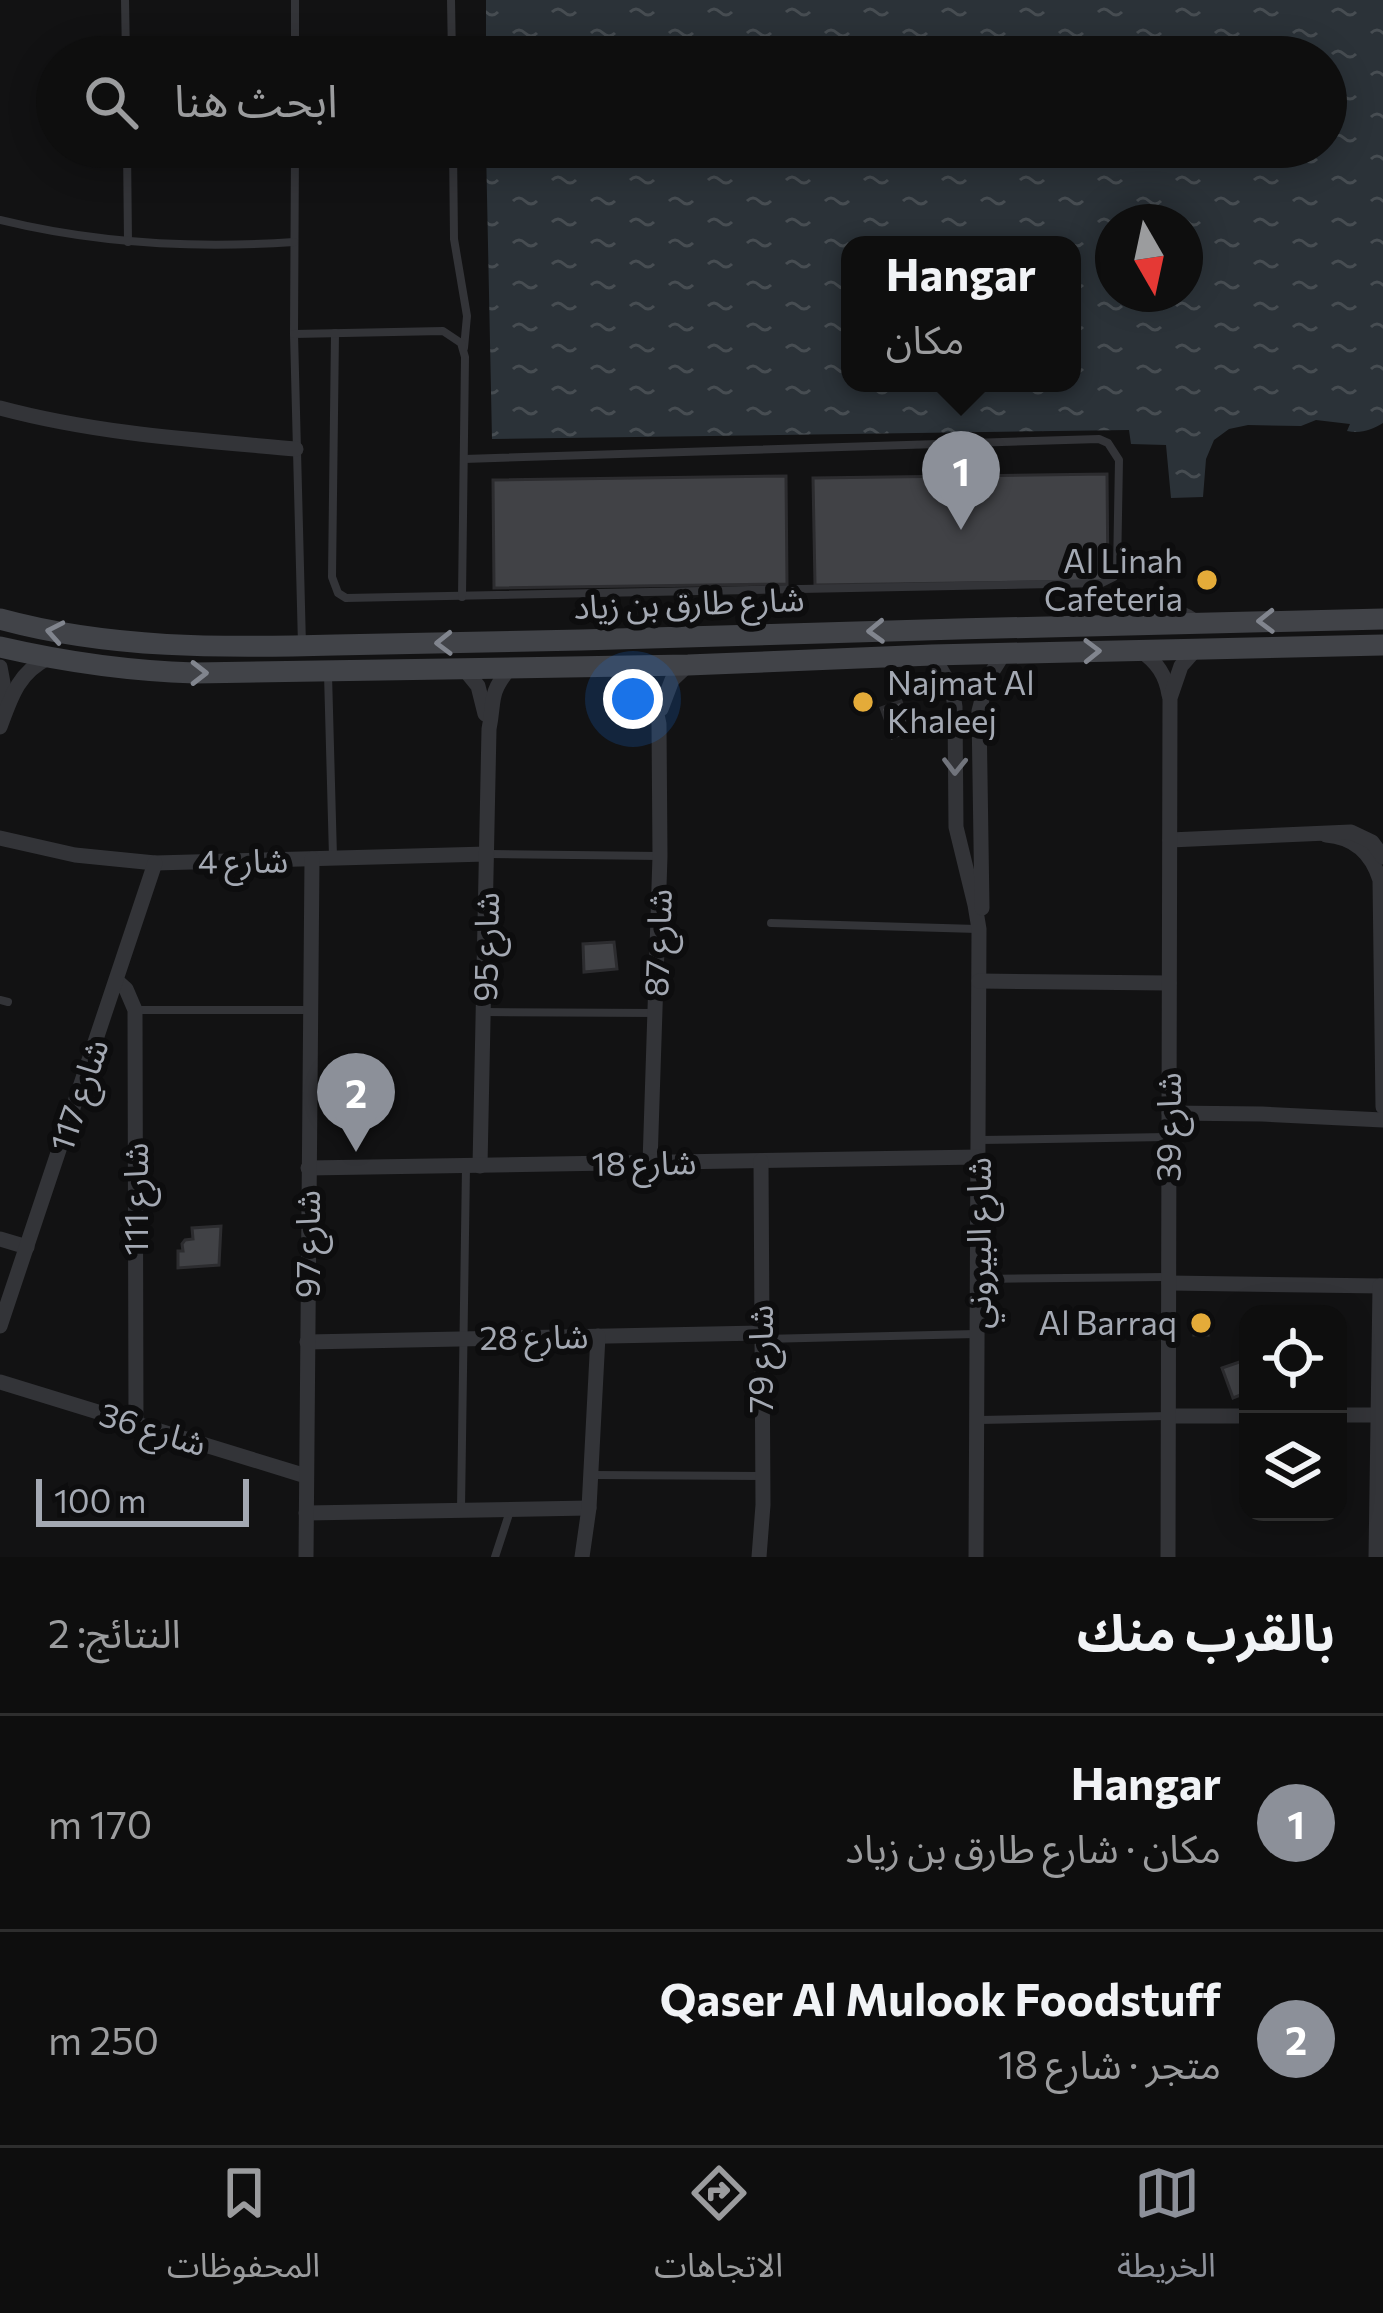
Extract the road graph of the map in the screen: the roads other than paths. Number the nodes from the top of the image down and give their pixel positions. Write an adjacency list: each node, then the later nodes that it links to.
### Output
1 (125, 0): 4 (lane)
2 (295, 0): 5 (lane)
3 (451, 0): 6 (lane)
4 (126, 36)
5 (295, 36)
6 (452, 36)
7 (127, 168): 11 (lane)
8 (295, 168): 12 (lane)
9 (454, 168): 15 (lane)
10 (0, 220): 11 (lane)
11 (128, 242): 12 (lane)
12 (294, 242): 14 (lane)
13 (335, 333): 14 (lane); 15 (lane); 19 (lane)
14 (295, 334): 17 (lane)
15 (464, 349): 18 (lane)
16 (0, 408): 17 (street)
17 (296, 449): 24 (lane)
18 (464, 459): 19 (lane); 19 (lane)
19 (463, 597)
20 (0, 619): 24 (main road, شارع طارق بن زياد, one-way to 20)
21 (1383, 619): 22 (main road, شارع طارق بن زياد, one-way to 22)
22 (510, 642): 24 (main road, شارع طارق بن زياد, one-way to 24); 34 (main road)
23 (1383, 645): 26 (main road, شارع طارق بن زياد)
24 (302, 646)
25 (0, 647): 30 (main road, شارع طارق بن زياد)
26 (1196, 649): 27 (main road, شارع طارق بن زياد); 37 (street, شارع 39)
27 (1140, 650): 28 (main road, شارع طارق بن زياد, one-way to 27); 37 (street)
28 (1004, 653): 29 (main road, شارع طارق بن زياد); 54 (street, شارع البيروني)
29 (932, 655): 31 (main road, شارع طارق بن زياد); 54 (street, شارع البيروني, one-way to 54)
30 (48, 658): 36 (main road, شارع طارق بن زياد, one-way to 36); 40 (street)
31 (688, 665): 33 (main road, شارع طارق بن زياد); 39 (street, شارع 87)
32 (0, 667): 38 (street)
33 (630, 667): 34 (main road, شارع طارق بن زياد); 39 (street, شارع 87)
34 (509, 669): 35 (main road, شارع طارق بن زياد); 41 (street, شارع 95)
35 (465, 670): 36 (main road, شارع طارق بن زياد); 41 (street, شارع 95)
36 (328, 672): 49 (lane)
37 (1170, 698): 45 (street, شارع 39)
38 (0, 707)
39 (659, 724): 47 (street, شارع 87)
40 (0, 727)
41 (488, 729): 46 (street, شارع 95)
42 (1327, 835): 43 (street); 45 (street); 52 (street)
43 (1377, 837): 48 (street)
44 (0, 838): 51 (street, شارع 4)
45 (1170, 839): 58 (street, شارع 39)
46 (488, 854): 47 (lane); 49 (street, شارع 4); 61 (street, شارع 95)
47 (660, 856): 62 (street, شارع 87)
48 (1383, 857)
49 (333, 859): 50 (street, شارع 4)
50 (312, 860): 51 (street, شارع 4); 60 (street, شارع 97)
51 (155, 863): 56 (street, شارع 117)
52 (1383, 892): 55 (street)
53 (771, 923): 54 (lane)
54 (979, 929): 57 (street, شارع البيروني)
55 (1383, 957): 63 (street)
56 (117, 981): 59 (street); 73 (street, شارع 117)
57 (979, 982): 58 (street); 67 (street, شارع البيروني)
58 (1169, 983): 64 (street, شارع 39)
59 (135, 1010): 60 (lane); 89 (street, شارع 111)
60 (310, 1010): 71 (street, شارع 97)
61 (485, 1012): 62 (lane); 70 (street, شارع 95)
62 (656, 1013): 69 (street, شارع 87)
63 (1383, 1107)
64 (1169, 1113): 65 (street); 66 (street, شارع 39)
65 (1383, 1120)
66 (1169, 1137): 67 (lane); 75 (street, شارع 39)
67 (979, 1149): 68 (street, شارع 18); 74 (street, شارع البيروني)
68 (761, 1161): 69 (street, شارع 18); 80 (street, شارع 79)
69 (650, 1162): 70 (street, شارع 18)
70 (473, 1166): 71 (street, شارع 18); 81 (lane)
71 (308, 1168): 82 (street, شارع 97)
72 (0, 1239): 73 (street)
73 (27, 1247): 77 (street, شارع 117)
74 (978, 1279): 75 (lane); 78 (street, شارع البيروني)
75 (1169, 1280): 76 (street); 86 (street, شارع 39)
76 (1382, 1286): 85 (street)
77 (0, 1326)
78 (978, 1334): 80 (lane); 88 (street, شارع البيروني)
79 (598, 1336): 80 (street, شارع 28); 81 (street, شارع 28); 91 (street)
80 (761, 1336): 93 (street, شارع 79)
81 (464, 1339): 82 (street, شارع 28); 96 (lane)
82 (307, 1342): 92 (street, شارع 97)
83 (0, 1382): 89 (street, شارع 36)
84 (1347, 1415): 85 (street)
85 (1378, 1415): 90 (street)
86 (1168, 1416): 87 (street); 88 (lane); 103 (street, شارع 39)
87 (1239, 1416)
88 (978, 1420): 102 (street, شارع البيروني)
89 (136, 1424): 92 (street, شارع 36)
90 (1380, 1441): 104 (street)
91 (591, 1475): 93 (lane); 94 (street)
92 (306, 1476): 97 (street, شارع 97)
93 (762, 1477): 101 (street, شارع 79)
94 (589, 1508): 95 (street); 100 (street)
95 (510, 1509): 96 (street); 99 (lane)
96 (461, 1510): 97 (street)
97 (306, 1513): 98 (street, شارع 97)
98 (306, 1557)
99 (495, 1557)
100 (582, 1557)
101 (759, 1557)
102 (976, 1557)
103 (1168, 1557)
104 (1376, 1557)

